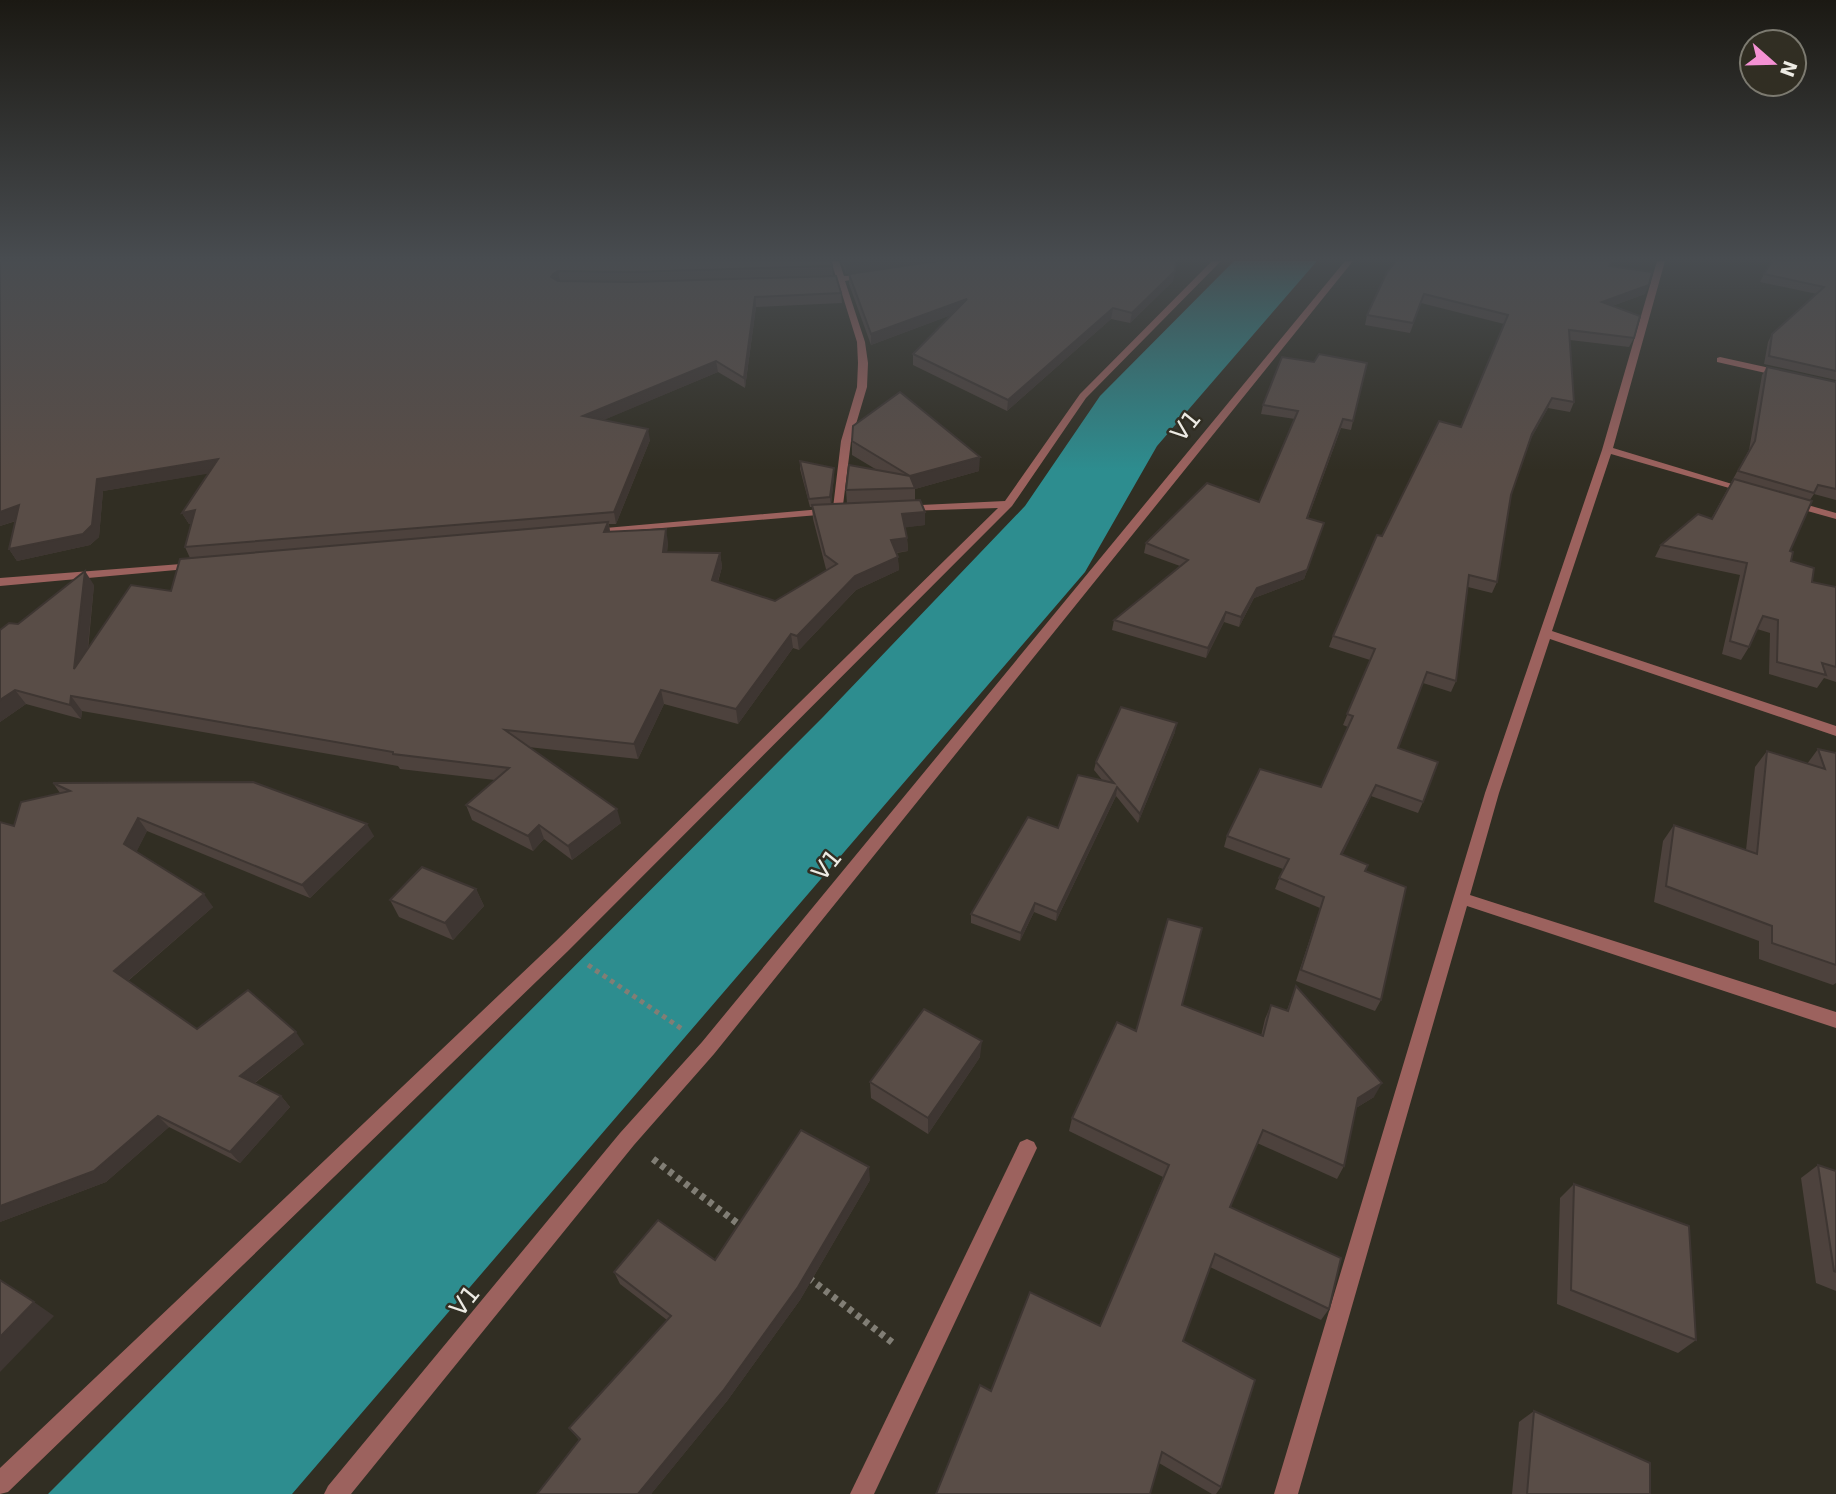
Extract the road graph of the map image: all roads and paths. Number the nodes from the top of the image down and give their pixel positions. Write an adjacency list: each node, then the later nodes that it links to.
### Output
1 (858, 331): 13 (street)
2 (1148, 331): 10 (street)
3 (1292, 331): 23 (street, V1)
4 (1641, 331): 7 (street)
5 (1720, 360): 6 (street)
6 (1797, 377)
7 (1607, 450): 8 (street); 18 (street)
8 (1760, 494)
9 (1773, 498): 14 (street)
10 (1008, 503): 11 (street); 21 (street)
11 (890, 508)
12 (851, 510): 13 (street)
13 (838, 511): 15 (street)
14 (1836, 516)
15 (580, 534)
16 (209, 565): 17 (street)
17 (0, 582)
18 (1545, 633): 19 (street); 20 (street)
19 (1836, 731)
20 (1461, 898): 22 (street); 32 (street)
21 (562, 946): 23 (path); 29 (street)
22 (1836, 1020)
23 (708, 1048): 24 (street, V1)
24 (627, 1139): 26 (path); 30 (street, V1)
25 (1027, 1147): 28 (street)
26 (748, 1231)
27 (803, 1273): 28 (path)
28 (923, 1366): 31 (street)
29 (0, 1483)
30 (337, 1494)
31 (862, 1494)
32 (1286, 1494)

